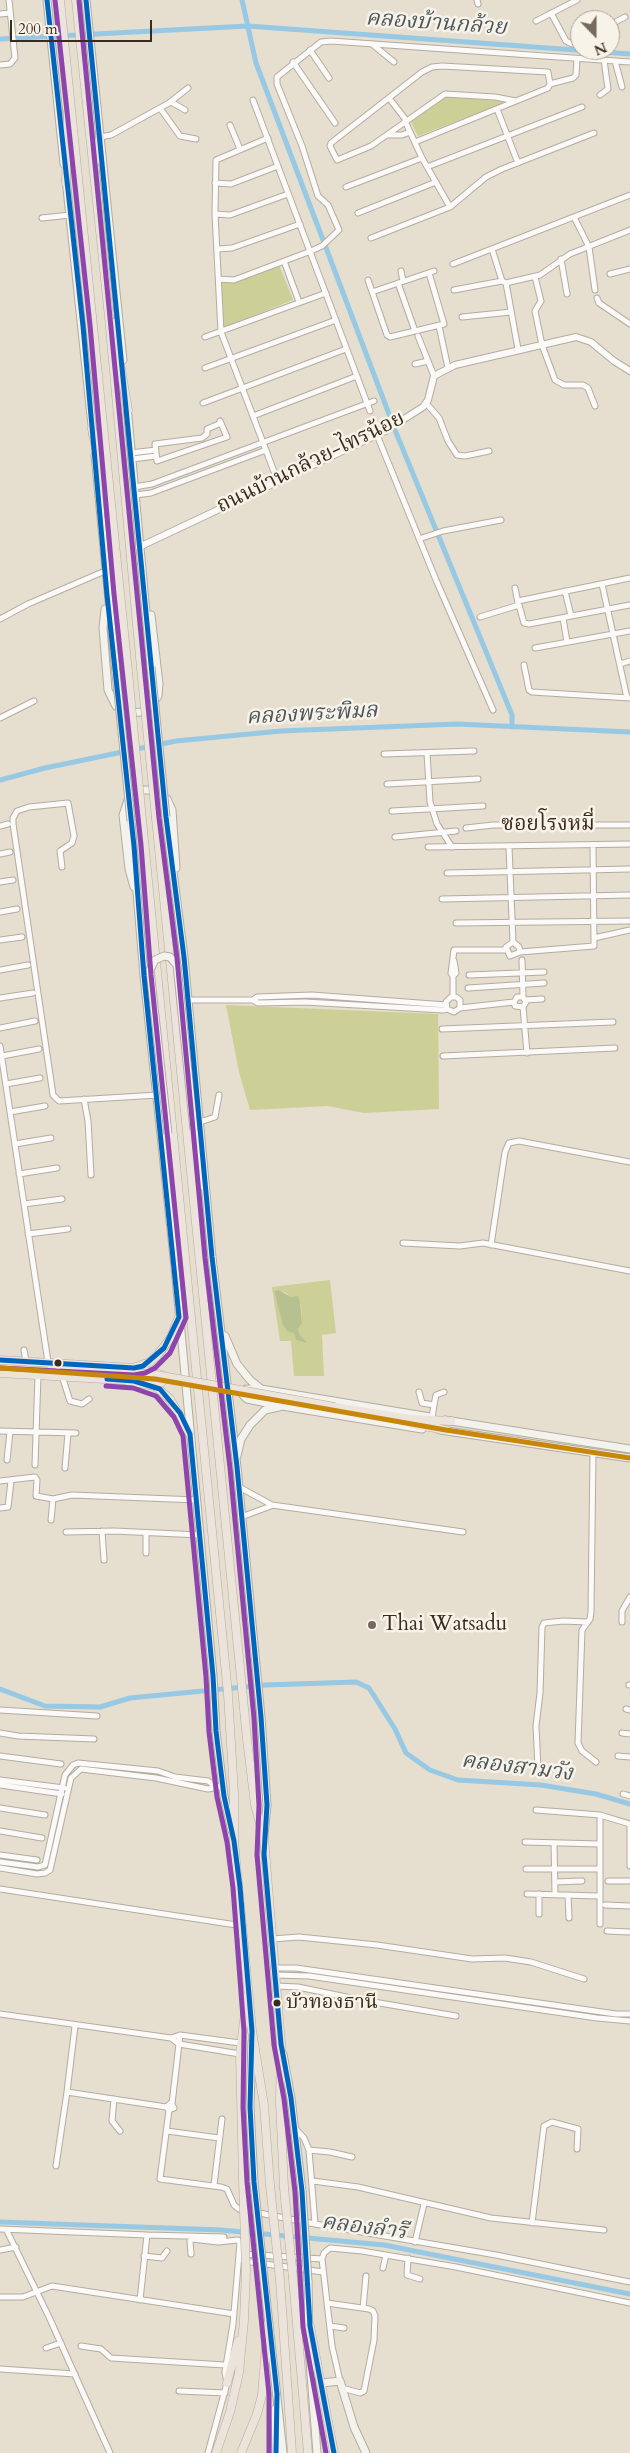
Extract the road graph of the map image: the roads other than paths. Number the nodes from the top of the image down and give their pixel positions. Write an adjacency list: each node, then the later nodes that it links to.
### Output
1 (9, 0): 7 (street)
2 (47, 0): 56 (main road)
3 (60, 0): 24 (main road)
4 (76, 0): 54 (main road)
5 (86, 0): 45 (main road)
6 (577, 0): 8 (street)
7 (10, 13): 9 (street); 23 (street)
8 (552, 13): 12 (street); 13 (street)
9 (0, 14)
10 (625, 17): 11 (street)
11 (620, 20)
12 (536, 21)
13 (570, 43)
14 (372, 44): 15 (street); 16 (street); 21 (street)
15 (310, 50): 20 (street); 25 (street)
16 (570, 58)
17 (577, 60): 26 (street)
18 (604, 60): 19 (street); 29 (street)
19 (615, 61): 22 (street); 27 (street)
20 (293, 62): 39 (street); 68 (street)
21 (394, 62)
22 (630, 62)
23 (0, 65)
24 (68, 78): 56 (main road); 131 (main road)
25 (329, 78)
26 (550, 84): 30 (street); 32 (street)
27 (622, 87)
28 (188, 88): 33 (street)
29 (600, 95)
30 (389, 98): 38 (street); 43 (street)
31 (253, 100): 46 (street)
32 (516, 101): 36 (street); 38 (street)
33 (171, 102): 35 (street); 37 (street)
34 (582, 107): 44 (street)
35 (160, 108): 45 (street); 47 (street)
36 (496, 109): 44 (street); 48 (street)
37 (185, 110)
38 (406, 120): 41 (street); 43 (street)
39 (335, 123)
40 (230, 125): 49 (street)
41 (410, 132): 43 (street); 48 (street)
42 (594, 132): 51 (street)
43 (387, 135)
44 (507, 136): 51 (street); 53 (street)
45 (100, 137): 54 (main road); 120 (main road)
46 (268, 138): 49 (street); 52 (street)
47 (196, 139)
48 (415, 142): 50 (street)
49 (240, 149): 57 (street)
50 (422, 158): 53 (street); 58 (street)
51 (518, 163): 61 (street)
52 (278, 166): 57 (street); 59 (street)
53 (428, 167): 55 (street)
54 (94, 170): 95 (main road)
55 (436, 182): 61 (street); 62 (street)
56 (66, 183): 64 (main road)
57 (215, 183): 63 (street)
58 (346, 187)
59 (288, 194): 63 (street); 67 (street)
60 (630, 195): 65 (street)
61 (450, 207): 71 (street)
62 (358, 212)
63 (216, 214): 73 (street)
64 (70, 215): 66 (street); 123 (main road)
65 (574, 217): 72 (street); 74 (street)
66 (42, 218)
67 (300, 224): 73 (street); 75 (street)
68 (339, 230): 70 (street); 75 (street)
69 (630, 230): 72 (street)
70 (342, 237)
71 (371, 238)
72 (589, 247): 76 (street); 88 (street)
73 (218, 249): 83 (street)
74 (492, 249): 78 (street); 86 (street)
75 (311, 251): 77 (street); 90 (street)
76 (561, 259): 82 (street); 91 (street)
77 (284, 260): 83 (street); 93 (street)
78 (453, 264)
79 (630, 269): 81 (street)
80 (400, 272): 85 (street)
81 (610, 274)
82 (534, 277): 86 (street); 103 (street)
83 (218, 280): 100 (street)
84 (368, 280): 89 (street)
85 (401, 282): 89 (street); 99 (street); 101 (street)
86 (504, 282): 87 (street); 94 (street)
87 (454, 290)
88 (595, 290)
89 (372, 292): 101 (street)
90 (326, 293): 93 (street); 97 (street)
91 (567, 294)
92 (597, 298): 98 (street)
93 (299, 302): 100 (street)
94 (511, 312): 96 (street); 105 (street)
95 (109, 316): 120 (main road); 353 (main road, bridge)
96 (462, 317)
97 (336, 320): 104 (street); 106 (street)
98 (630, 324)
99 (440, 326): 101 (street); 110 (street)
100 (221, 332): 102 (street); 106 (street)
101 (416, 334): 107 (street)
102 (205, 338)
103 (542, 345): 105 (street); 111 (street); 119 (street)
104 (346, 349): 112 (street); 114 (street)
105 (518, 350): 110 (street)
106 (231, 359): 109 (street); 114 (street)
107 (428, 361): 108 (street); 113 (street)
108 (415, 364)
109 (205, 368)
110 (448, 368): 113 (street)
111 (630, 371)
112 (357, 376): 118 (street); 122 (street)
113 (434, 376): 117 (street, ถนนบ้านกล้วย-ไทรน้อย)
114 (242, 389): 116 (street); 122 (street)
115 (374, 401): 118 (street)
116 (203, 403)
117 (426, 403): 124 (street, ถนนบ้านกล้วย-ไทรน้อย); 126 (street)
118 (368, 405): 121 (street); 125 (street)
119 (595, 406)
120 (128, 410): 128 (main road)
121 (370, 411)
122 (253, 416): 125 (street)
123 (92, 429): 131 (main road); 135 (main road)
124 (376, 435): 129 (street, ถนนบ้านกล้วย-ไทรน้อย); 133 (street)
125 (265, 447): 129 (street); 130 (street)
126 (489, 450)
127 (156, 453): 127 (street); 128 (street)
128 (131, 456): 130 (main road)
129 (278, 482): 134 (street, ถนนบ้านกล้วย-ไทรน้อย)
130 (134, 491): 134 (main road)
131 (112, 513): 354 (main road, bridge)
132 (501, 520): 133 (street)
133 (419, 539): 159 (street)
134 (139, 547): 138 (main road)
135 (106, 571): 141 (main road); 148 (street)
136 (630, 578): 137 (street)
137 (602, 584): 140 (street); 144 (street)
138 (143, 588): 141 (main road); 191 (main road, bridge)
139 (515, 588): 142 (street)
140 (565, 591): 142 (street); 145 (street)
141 (107, 595): 196 (main road, bridge)
142 (518, 603): 146 (street); 147 (street)
143 (630, 605): 144 (street)
144 (607, 610): 145 (street); 150 (street)
145 (571, 616): 147 (street)
146 (480, 617)
147 (563, 618): 151 (street)
148 (0, 619)
149 (630, 631): 150 (street)
150 (613, 634): 151 (street); 154 (street)
151 (567, 642): 152 (street)
152 (536, 648)
153 (630, 661): 154 (street)
154 (620, 664): 156 (street)
155 (524, 665): 157 (street)
156 (628, 691): 157 (street)
157 (629, 698)
158 (34, 701): 160 (street)
159 (494, 710)
160 (0, 717)
161 (474, 751): 162 (street)
162 (427, 753): 163 (street); 165 (street)
163 (384, 754)
164 (478, 779): 165 (street)
165 (429, 782): 166 (street); 168 (street)
166 (386, 784)
167 (483, 806): 168 (street)
168 (433, 809): 169 (street); 175 (street)
169 (392, 811)
170 (8, 824): 172 (street)
171 (630, 825): 173 (street, ซอยโรงหมี่)
172 (0, 826)
173 (466, 828)
174 (456, 831): 175 (street)
175 (442, 832): 176 (street); 179 (street)
176 (395, 837)
177 (630, 844): 178 (street)
178 (593, 845): 180 (street); 186 (street)
179 (452, 847): 180 (street); 181 (street)
180 (510, 847): 187 (street)
181 (428, 848)
182 (10, 852): 183 (street)
183 (0, 854)
184 (62, 867): 249 (street)
185 (630, 868): 186 (street)
186 (593, 869): 187 (street); 193 (street)
187 (512, 872): 188 (street); 194 (street)
188 (447, 873)
189 (13, 880): 190 (street)
190 (0, 882)
191 (176, 883): 196 (main road); 225 (main road)
192 (630, 895): 193 (street)
193 (594, 896): 194 (street); 199 (street)
194 (512, 898): 195 (street); 202 (street)
195 (442, 899)
196 (138, 901): 247 (main road)
197 (17, 908): 198 (street)
198 (0, 912)
199 (594, 921): 200 (street); 202 (street); 205 (street)
200 (630, 921)
201 (456, 923): 202 (street)
202 (512, 923): 207 (street)
203 (630, 930): 205 (street)
204 (22, 937): 206 (street)
205 (594, 938): 209 (street)
206 (0, 940)
207 (513, 942): 208 (street); 209 (street)
208 (506, 950): 209 (street); 221 (street)
209 (520, 952)
210 (522, 960): 213 (street)
211 (28, 965): 212 (street)
212 (0, 970)
213 (522, 972): 214 (street); 215 (street); 217 (street)
214 (544, 972)
215 (469, 974)
216 (544, 983): 217 (street)
217 (522, 985): 218 (street); 223 (street)
218 (468, 988)
219 (32, 993): 222 (street)
220 (301, 995): 226 (street); 227 (street); 228 (street)
221 (454, 997): 231 (street); 233 (street)
222 (0, 998)
223 (524, 998): 224 (street); 229 (street); 232 (street)
224 (542, 999)
225 (188, 1000): 226 (street); 252 (main road)
226 (253, 1000): 228 (street)
227 (378, 1000): 230 (street); 231 (street)
228 (301, 1002): 230 (street)
229 (514, 1002): 232 (street); 233 (street)
230 (377, 1006): 231 (street)
231 (447, 1007): 233 (street)
232 (523, 1007): 236 (street)
233 (460, 1008)
234 (35, 1021): 237 (street)
235 (613, 1022): 236 (street)
236 (525, 1027): 238 (street); 242 (street)
237 (0, 1028)
238 (442, 1029)
239 (0, 1046): 243 (street)
240 (615, 1048): 242 (street)
241 (39, 1049): 243 (street)
242 (527, 1053): 244 (street)
243 (2, 1056): 246 (street)
244 (443, 1056)
245 (40, 1078): 246 (street)
246 (6, 1084): 251 (street)
247 (158, 1095): 249 (street); 266 (main road)
248 (220, 1095): 252 (street)
249 (84, 1100): 258 (street)
250 (44, 1106): 251 (street)
251 (10, 1112): 254 (street)
252 (200, 1122): 261 (main road)
253 (52, 1138): 254 (street)
254 (15, 1144): 257 (street)
255 (630, 1162): 265 (street)
256 (57, 1168): 257 (street)
257 (19, 1174): 260 (street)
258 (91, 1175)
259 (62, 1199): 260 (street)
260 (24, 1204): 263 (street)
261 (208, 1215): 266 (main road, bridge); 269 (main road)
262 (68, 1229): 263 (street)
263 (28, 1234): 274 (street)
264 (403, 1243): 265 (street)
265 (491, 1245): 267 (street)
266 (175, 1267): 268 (main road)
267 (630, 1271)
268 (179, 1317): 276 (main road); 296 (main road)
269 (221, 1321): 281 (main road); 301 (main road)
270 (24, 1350): 272 (street)
271 (0, 1360): 272 (main road)
272 (26, 1361): 274 (main road)
273 (0, 1364): 274 (main road)
274 (51, 1366): 275 (main road); 276 (main road); 287 (main road, bridge)
275 (0, 1368)
276 (134, 1368): 280 (main road)
277 (0, 1373): 278 (main road)
278 (38, 1375): 279 (main road); 293 (street)
279 (62, 1376): 280 (main road); 284 (street)
280 (154, 1386): 296 (main road)
281 (261, 1389): 286 (main road); 288 (main road)
282 (418, 1392): 285 (street)
283 (444, 1392): 285 (street)
284 (89, 1400)
285 (434, 1405): 288 (street)
286 (282, 1406): 290 (main road); 301 (main road)
287 (335, 1409): 289 (main road); 290 (main road)
288 (432, 1418): 289 (main road)
289 (451, 1421): 297 (main road)
290 (446, 1430): 298 (main road)
291 (0, 1431): 292 (street)
292 (10, 1432): 293 (street); 300 (street)
293 (37, 1432): 294 (street); 302 (street)
294 (68, 1433): 295 (street); 303 (street)
295 (76, 1433)
296 (190, 1434): 308 (main road)
297 (630, 1449)
298 (593, 1452): 299 (main road); 321 (street)
299 (630, 1458)
300 (7, 1460)
301 (236, 1461): 306 (main road)
302 (35, 1464)
303 (65, 1468)
304 (0, 1481): 305 (street)
305 (11, 1481): 307 (street); 310 (street)
306 (239, 1487): 309 (street); 311 (main road)
307 (52, 1499): 308 (street); 312 (street)
308 (197, 1500): 317 (main road)
309 (272, 1506): 311 (street); 315 (street)
310 (0, 1508)
311 (241, 1517): 353 (main road)
312 (51, 1520)
313 (102, 1531): 314 (street); 316 (street); 319 (street)
314 (66, 1532)
315 (463, 1532)
316 (146, 1534): 317 (street); 318 (street)
317 (200, 1535): 341 (main road)
318 (146, 1553)
319 (104, 1560)
320 (630, 1597): 322 (street)
321 (588, 1622): 332 (street); 334 (street)
322 (622, 1622)
323 (0, 1710): 324 (street)
324 (97, 1716)
325 (0, 1733): 328 (street)
326 (622, 1733): 327 (street)
327 (630, 1734)
328 (94, 1739)
329 (0, 1756): 333 (street)
330 (618, 1756): 331 (street)
331 (630, 1757)
332 (596, 1762)
333 (61, 1764)
334 (538, 1768)
335 (149, 1770): 336 (street); 337 (street); 342 (street)
336 (148, 1777): 340 (street); 342 (street)
337 (193, 1779): 340 (street); 341 (street)
338 (0, 1780): 342 (street)
339 (0, 1785): 343 (street)
340 (192, 1786): 341 (street)
341 (219, 1786): 354 (main road)
342 (66, 1790): 343 (street); 362 (street)
343 (61, 1794): 360 (street)
344 (624, 1794): 345 (street)
345 (630, 1796)
346 (0, 1808): 348 (street)
347 (536, 1810): 349 (street)
348 (45, 1815)
349 (600, 1815): 350 (street); 357 (street)
350 (630, 1824): 361 (street)
351 (0, 1831): 352 (street)
352 (42, 1838)
353 (264, 1838): 384 (main road)
354 (234, 1841): 381 (main road)
355 (525, 1842): 356 (street)
356 (554, 1843): 357 (street); 364 (street)
357 (599, 1844): 365 (street)
358 (0, 1855): 359 (street)
359 (37, 1860)
360 (0, 1862)
361 (630, 1866)
362 (0, 1868)
363 (526, 1869): 364 (street)
364 (554, 1869): 365 (street); 369 (street)
365 (599, 1869): 375 (street)
366 (582, 1881): 369 (street)
367 (608, 1881): 368 (street)
368 (630, 1881)
369 (555, 1882): 373 (street)
370 (0, 1889): 381 (street)
371 (527, 1894): 372 (street)
372 (539, 1894): 373 (street); 378 (street)
373 (555, 1894): 374 (street)
374 (568, 1895): 375 (street); 379 (street)
375 (599, 1896): 380 (street)
376 (605, 1905): 377 (street)
377 (630, 1906)
378 (539, 1914)
379 (569, 1918)
380 (600, 1924)
381 (244, 1926): 388 (main road)
382 (607, 1931): 383 (street)
383 (630, 1932)
384 (272, 1939): 385 (main road); 386 (street)
385 (275, 1972): 387 (main road); 390 (street); 392 (street)
386 (584, 1979)
387 (276, 1986): 391 (street); 400 (main road)
388 (248, 1992): 394 (main road); 398 (main road)
389 (0, 2014): 393 (street)
390 (630, 2014)
391 (456, 2016)
392 (630, 2021)
393 (75, 2026): 396 (street); 403 (street)
394 (252, 2031): 449 (main road, bridge); 471 (main road, bridge)
395 (180, 2035): 396 (street); 397 (street); 399 (street)
396 (171, 2038): 399 (street)
397 (205, 2038): 398 (street); 401 (street)
398 (240, 2043): 402 (main road)
399 (179, 2044): 401 (street); 405 (street)
400 (281, 2044): 407 (main road); 472 (main road, bridge)
401 (205, 2048): 402 (street)
402 (240, 2054): 448 (main road, bridge)
403 (67, 2092): 404 (street); 414 (street)
404 (114, 2099): 405 (street); 408 (street)
405 (168, 2109): 409 (street)
406 (222, 2119): 410 (street)
407 (292, 2124): 412 (street); 450 (main road, bridge)
408 (120, 2131)
409 (167, 2131): 410 (street); 416 (street)
410 (219, 2138): 416 (street)
411 (577, 2149): 418 (street)
412 (309, 2150): 413 (street); 415 (street)
413 (352, 2157)
414 (56, 2166)
415 (313, 2181): 417 (street); 419 (street)
416 (214, 2185): 419 (street)
417 (424, 2204): 418 (street); 425 (street)
418 (532, 2223): 421 (street)
419 (319, 2224): 425 (street)
420 (0, 2229): 422 (street)
421 (604, 2230)
422 (7, 2231): 423 (street); 426 (street)
423 (147, 2235): 424 (street); 432 (street)
424 (224, 2237)
425 (415, 2242): 440 (street)
426 (16, 2247): 427 (street); 441 (street)
427 (0, 2250)
428 (167, 2251): 432 (street)
429 (191, 2254): 430 (street)
430 (239, 2254): 434 (street); 435 (street)
431 (386, 2254): 433 (street); 434 (street); 436 (street)
432 (144, 2256): 443 (street)
433 (408, 2258): 439 (street); 445 (street)
434 (322, 2259): 437 (street)
435 (239, 2260): 437 (street); 447 (street)
436 (383, 2268)
437 (323, 2272): 444 (street)
438 (366, 2276): 446 (street)
439 (420, 2279)
440 (630, 2282)
441 (36, 2292): 442 (street); 443 (street); 453 (street)
442 (0, 2297)
443 (140, 2300): 447 (street)
444 (327, 2303): 446 (street); 451 (street)
445 (630, 2303)
446 (363, 2308): 461 (street)
447 (234, 2314): 456 (street)
448 (244, 2320): 459 (main road); 465 (main road)
449 (268, 2324): 464 (main road); 468 (main road)
450 (310, 2326): 460 (main road); 473 (main road)
451 (330, 2326): 452 (street); 461 (street)
452 (344, 2328)
453 (58, 2344): 455 (street); 458 (street)
454 (81, 2346): 456 (street)
455 (46, 2348)
456 (226, 2366): 459 (street)
457 (0, 2369): 458 (street)
458 (76, 2374): 466 (street)
459 (227, 2383): 463 (street)
460 (322, 2383): 461 (main road); 474 (main road)
461 (340, 2384): 475 (main road)
462 (179, 2390): 463 (street)
463 (225, 2393): 467 (street)
464 (277, 2394): 469 (main road); 470 (main road)
465 (218, 2451)
466 (110, 2453)
467 (208, 2453)
468 (241, 2453)
469 (276, 2453)
470 (283, 2453)
471 (292, 2453)
472 (308, 2453)
473 (318, 2453)
474 (334, 2453)
475 (366, 2453)

